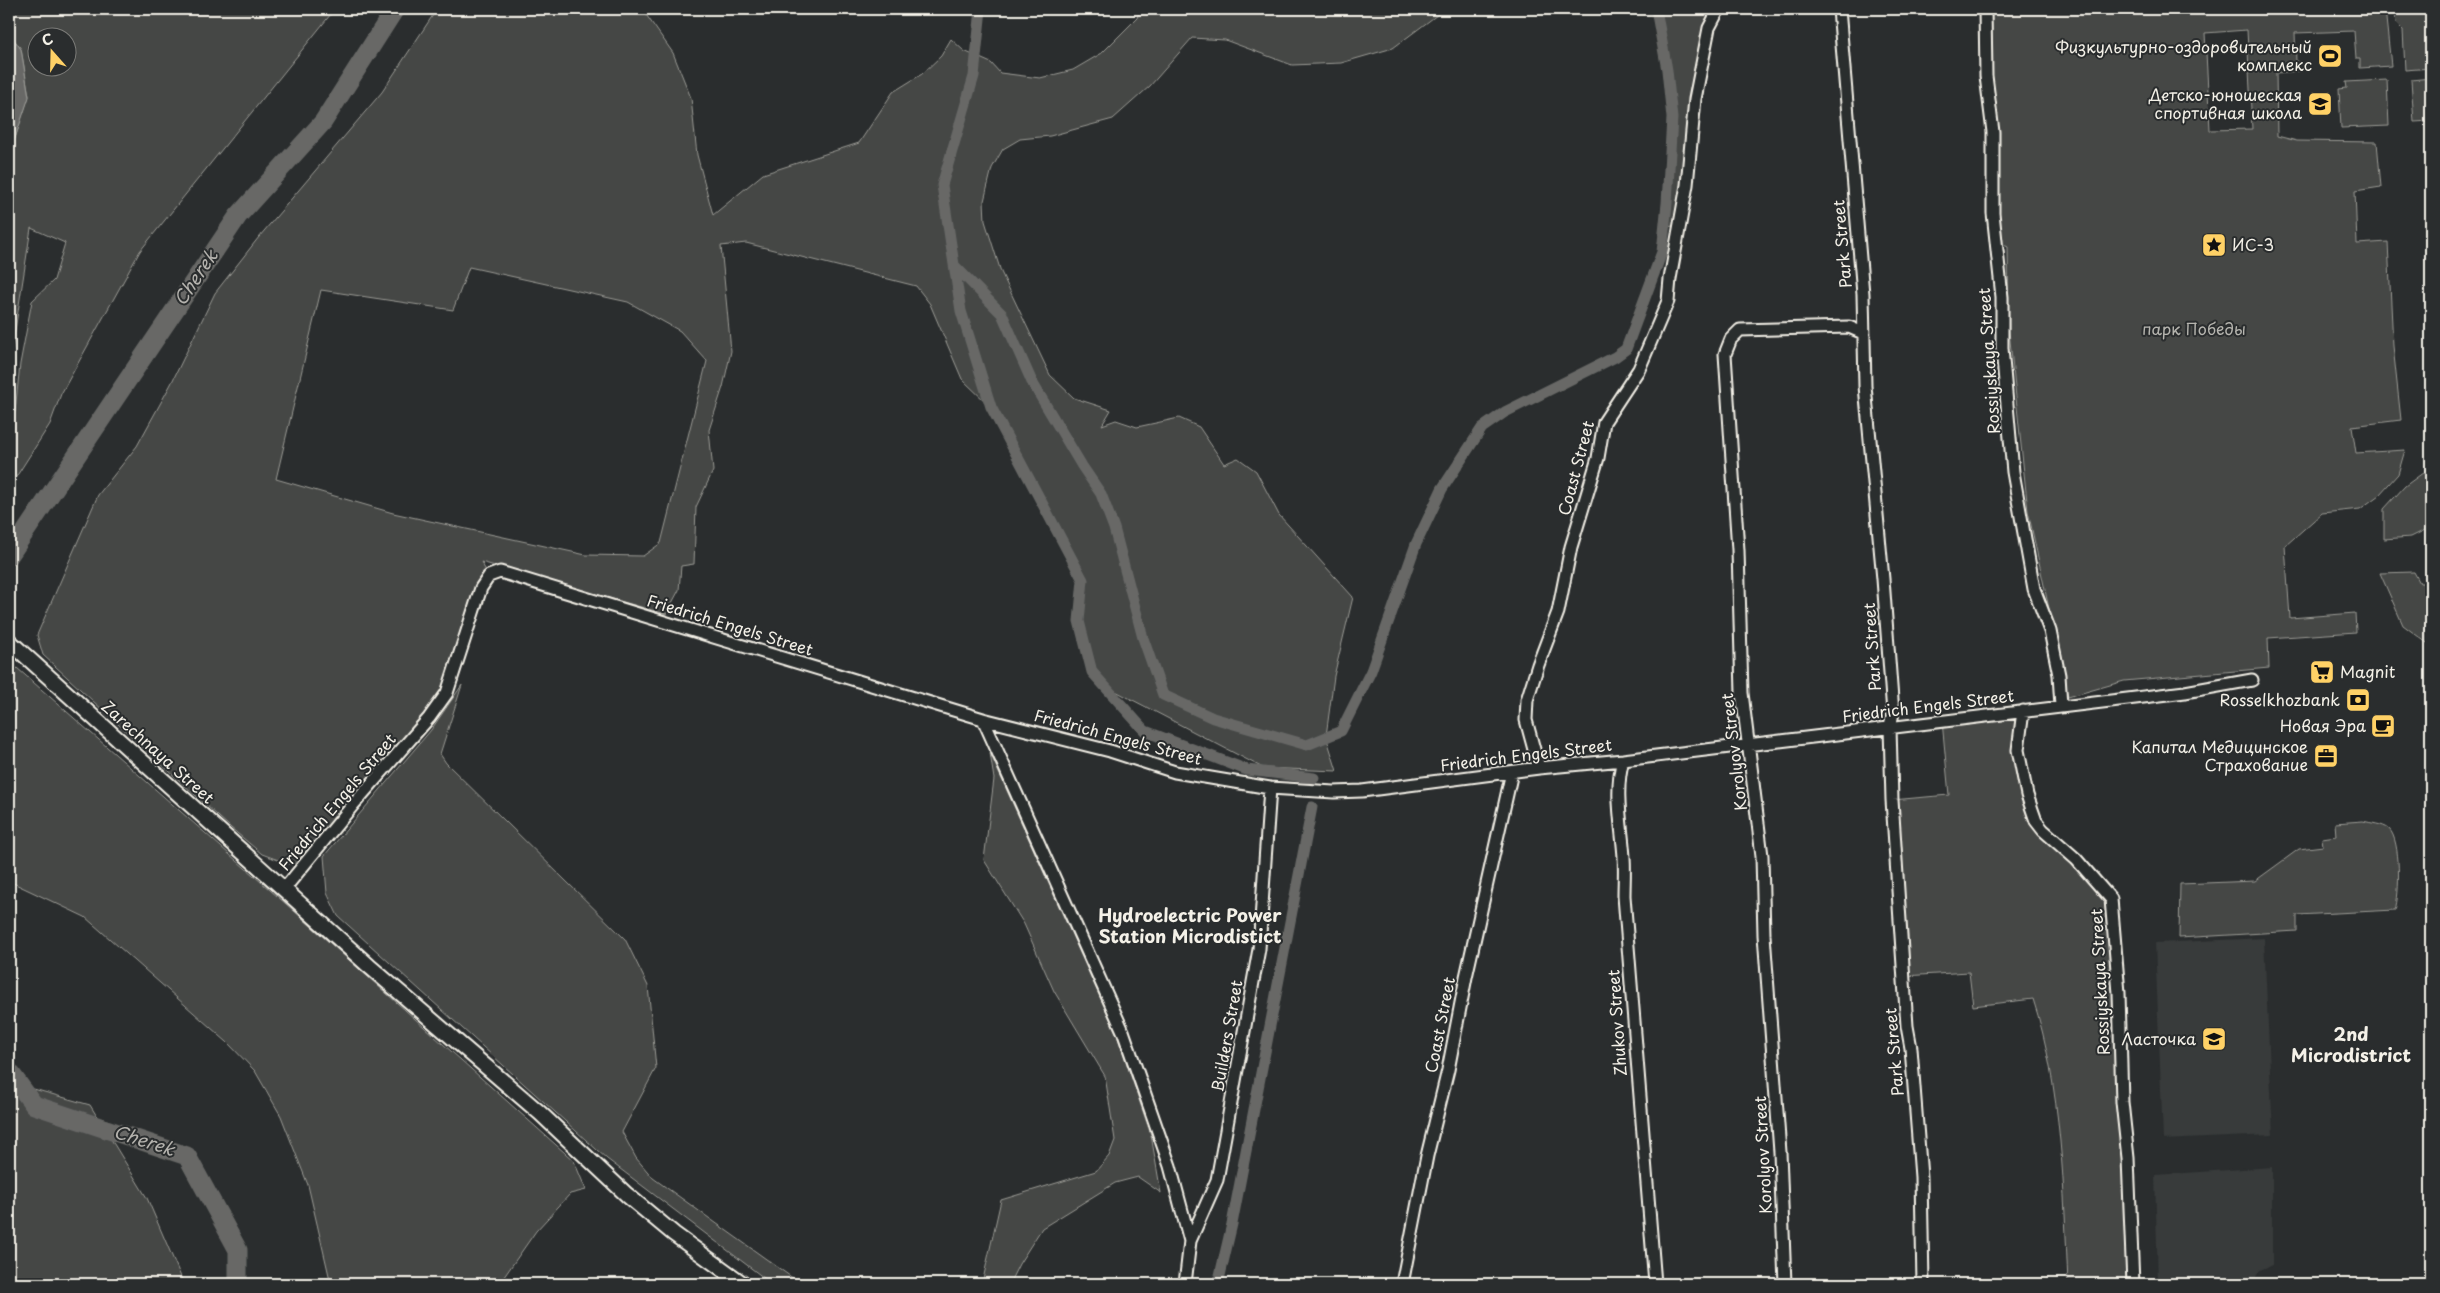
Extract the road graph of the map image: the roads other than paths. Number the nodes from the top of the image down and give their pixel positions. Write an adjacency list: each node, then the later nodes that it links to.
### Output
1 (1719, 9): 15 (street, Coast Street)
2 (1839, 9): 4 (street, Park Street)
3 (1985, 9): 9 (street, Rossiyskaya Street)
4 (1863, 314): 5 (street); 6 (street, Park Street)
5 (1849, 327): 6 (street); 13 (street, Korolyov Street)
6 (1863, 333): 12 (street, Park Street)
7 (9, 641): 18 (street, Zarechnaya Street)
8 (2252, 680): 9 (street, Friedrich Engels Street)
9 (2061, 706): 10 (street, Friedrich Engels Street)
10 (2023, 710): 12 (street, Friedrich Engels Street); 26 (street, Rossiyskaya Street)
11 (984, 720): 17 (street, Friedrich Engels Street); 18 (street, Friedrich Engels Street); 19 (street)
12 (1890, 727): 13 (street, Friedrich Engels Street); 25 (street, Park Street)
13 (1750, 744): 14 (street, Friedrich Engels Street); 24 (street, Korolyov Street)
14 (1623, 760): 15 (street, Friedrich Engels Street); 23 (street, Zhukov Street)
15 (1538, 768): 16 (street, Friedrich Engels Street)
16 (1512, 772): 17 (street, Friedrich Engels Street); 22 (street, Coast Street)
17 (1270, 788): 19 (street, Builders Street)
18 (285, 888): 20 (street, Zarechnaya Street)
19 (1190, 1241): 21 (street, Builders Street)
20 (743, 1284)
21 (1186, 1284)
22 (1402, 1284)
23 (1654, 1284)
24 (1785, 1284)
25 (1923, 1284)
26 (2132, 1284)

